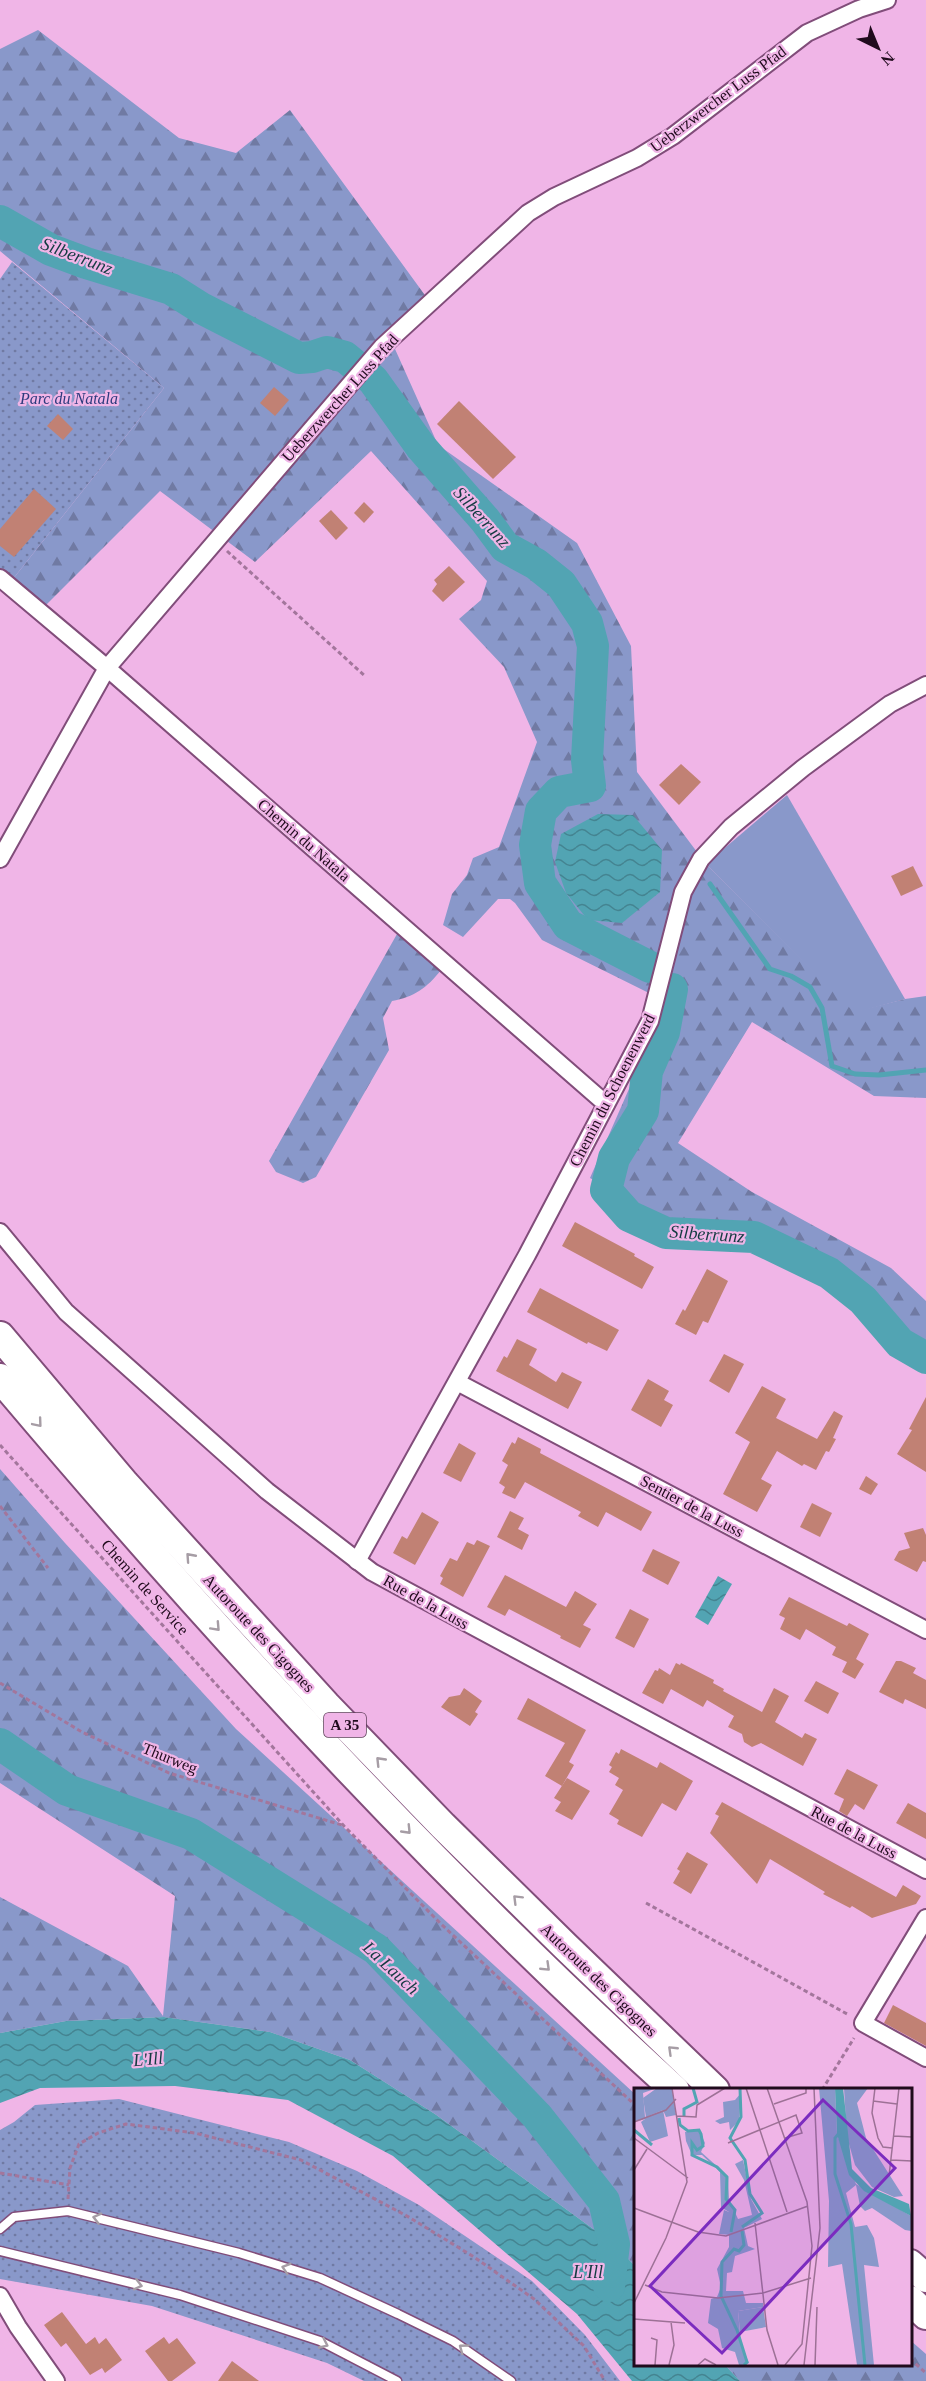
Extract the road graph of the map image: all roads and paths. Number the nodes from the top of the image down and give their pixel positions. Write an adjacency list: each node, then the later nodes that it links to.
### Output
1 (887, 0): 2 (street, Ueberzwercher Luss Pfad)
2 (217, 542): 4 (street, Ueberzwercher Luss Pfad); 5 (path)
3 (0, 578): 4 (street, Chemin du Natala)
4 (107, 668): 7 (street, Ueberzwercher Luss Pfad); 8 (street, Chemin du Natala)
5 (365, 676)
6 (926, 685): 8 (street, Chemin du Schoenenwerd)
7 (0, 859)
8 (606, 1104): 12 (street, Chemin du Schoenenwerd)
9 (0, 1232): 15 (street, Rue de la Luss)
10 (0, 1336): 26 (highway, Autoroute des Cigognes / A 35, one-way to 10)
11 (0, 1378): 25 (highway, Autoroute des Cigognes / A 35, one-way to 25)
12 (457, 1382): 15 (street, Chemin du Schoenenwerd); 17 (street, Sentier de la Luss)
13 (0, 1445): 19 (path, Chemin de Service)
14 (0, 1506): 16 (path)
15 (357, 1561): 20 (street, Rue de la Luss)
16 (48, 1568)
17 (926, 1630)
18 (0, 1683): 19 (path, Thurweg)
19 (344, 1826): 28 (path, Chemin de Service)
20 (926, 1870)
21 (646, 1903): 23 (path)
22 (926, 1918): 23 (street)
23 (863, 2023): 24 (street); 27 (path)
24 (926, 2058)
25 (673, 2088)
26 (713, 2088)
27 (823, 2088)
28 (634, 2104)
29 (0, 2172): 30 (path)
30 (69, 2185): 31 (path); 44 (path)
31 (68, 2211): 32 (lane); 43 (lane, one-way to 31)
32 (0, 2229)
33 (0, 2251): 42 (lane, one-way to 42)
34 (911, 2266): 35 (highway)
35 (926, 2278)
36 (0, 2296): 41 (street)
37 (911, 2302): 38 (highway)
38 (926, 2315)
39 (911, 2361): 40 (path)
40 (926, 2373)
41 (56, 2381)
42 (397, 2381)
43 (511, 2381)
44 (605, 2381)

